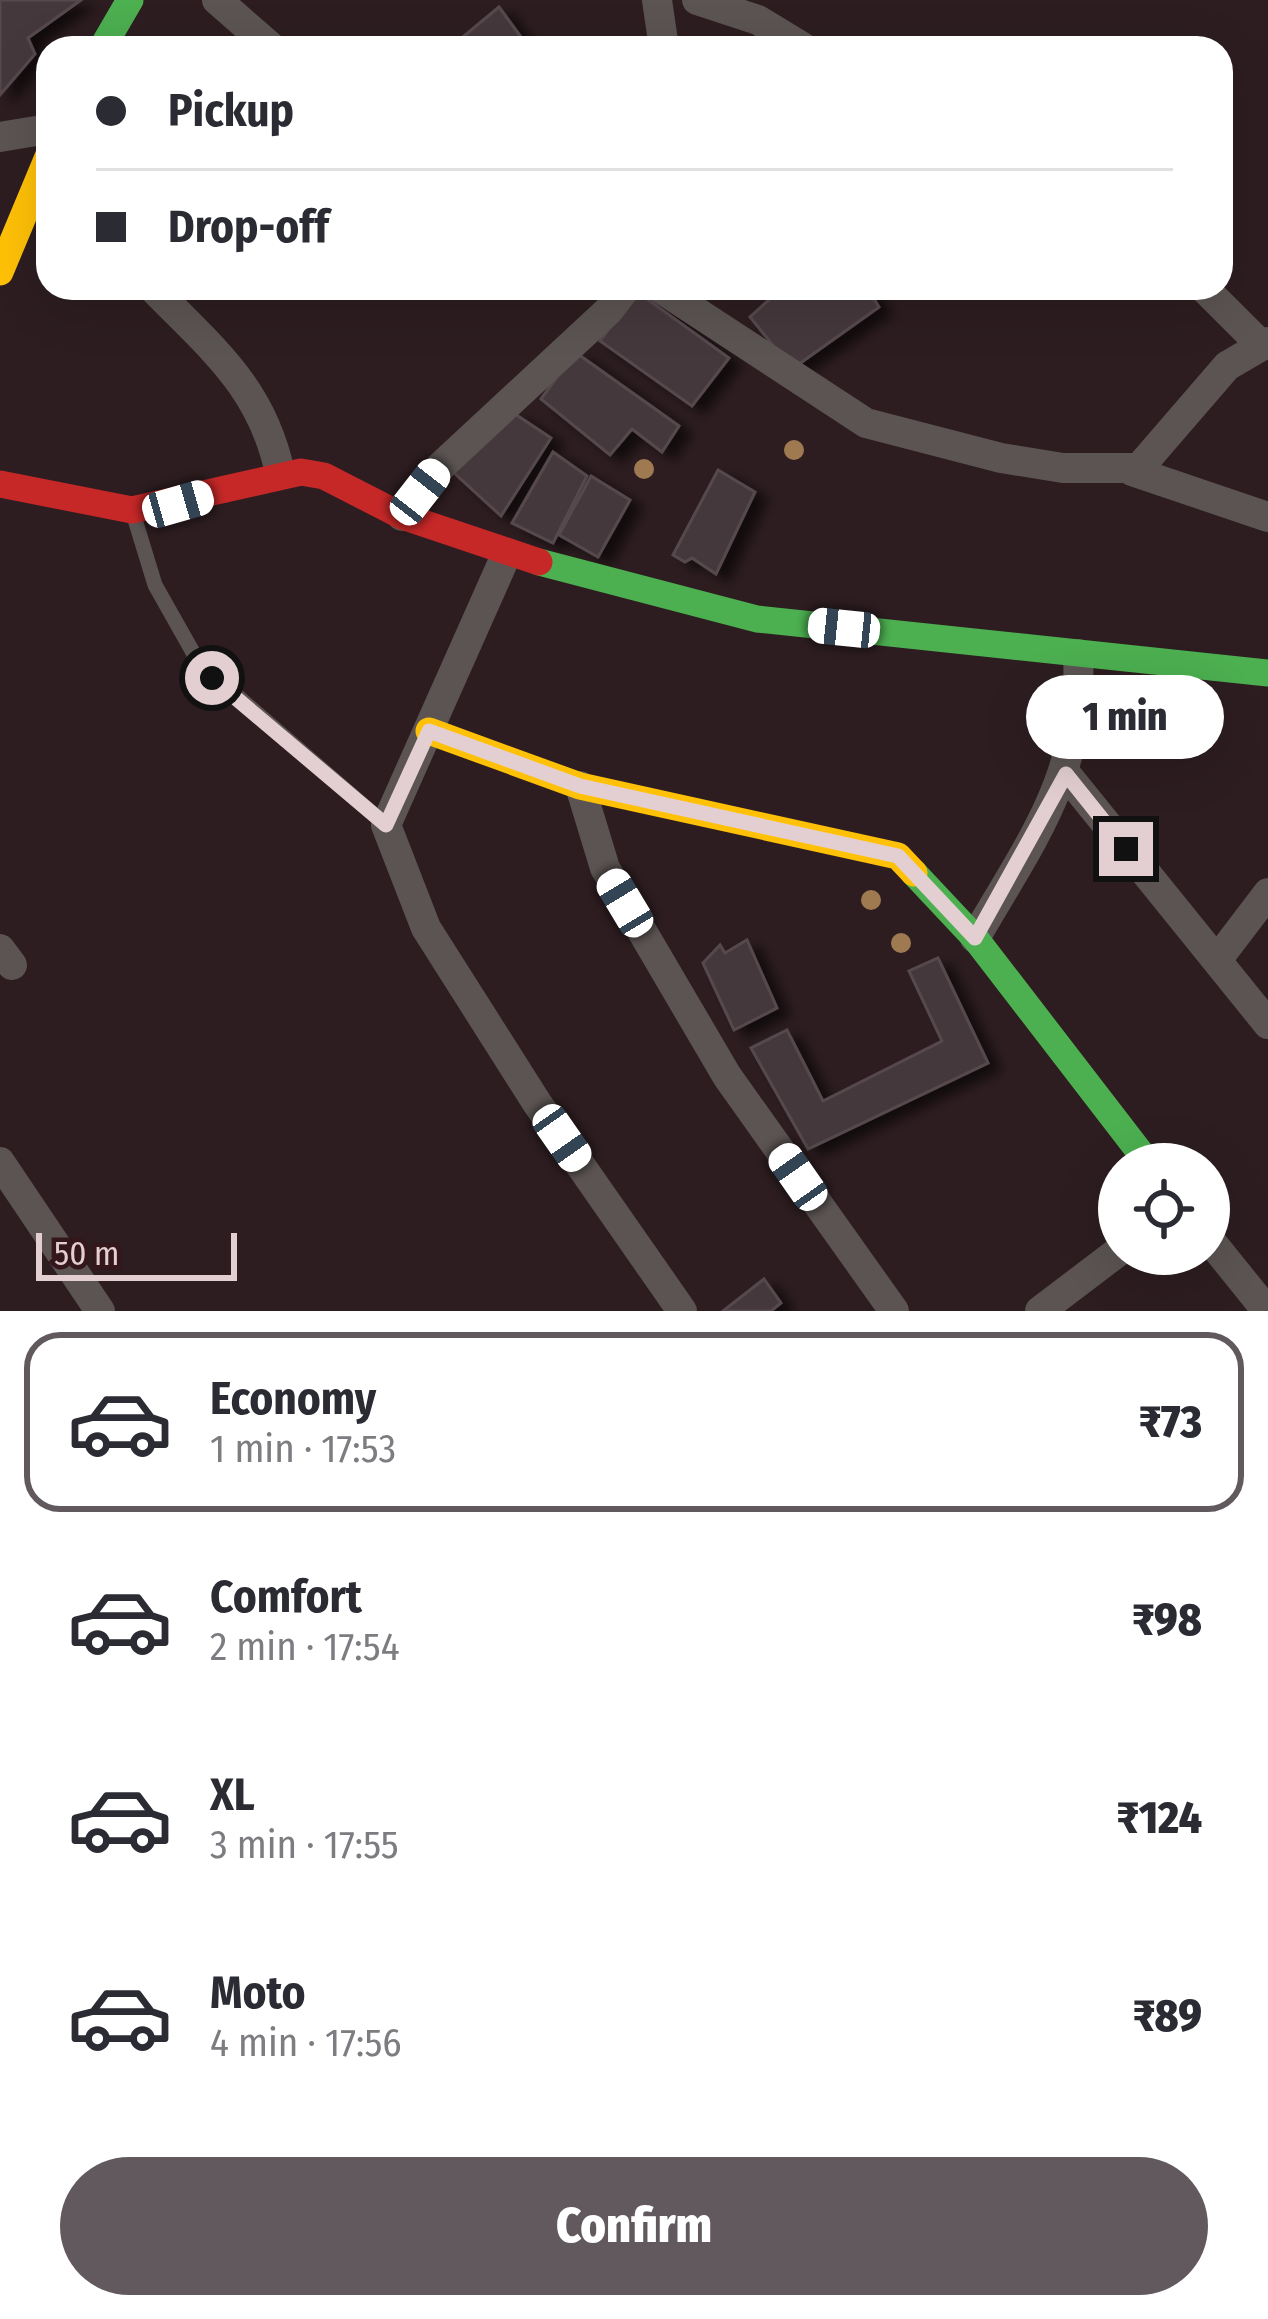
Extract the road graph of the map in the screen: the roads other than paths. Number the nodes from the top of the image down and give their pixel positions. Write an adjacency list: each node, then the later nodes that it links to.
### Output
1 (130, 0): 5 (street)
2 (217, 0): 6 (street)
3 (657, 0): 7 (street)
4 (697, 0): 8 (street)
5 (109, 36)
6 (258, 36)
7 (662, 36)
8 (784, 36)
9 (36, 131): 10 (street)
10 (0, 136)
11 (36, 195): 12 (street)
12 (0, 272)
13 (165, 300): 19 (street)
14 (617, 300): 22 (street)
15 (678, 300): 18 (street)
16 (1217, 300): 17 (street)
17 (1264, 343): 18 (street)
18 (1132, 471): 23 (street)
19 (280, 473): 21 (street); 22 (street)
20 (0, 484): 21 (street)
21 (132, 510): 30 (lane)
22 (402, 516): 24 (street)
23 (1268, 517)
24 (507, 553): 25 (street); 27 (street)
25 (1078, 654): 26 (street); 28 (street)
26 (1268, 674)
27 (429, 731): 29 (street); 30 (street)
28 (1066, 774): 32 (street); 33 (street)
29 (580, 786): 32 (street); 41 (street)
30 (386, 825): 40 (street)
31 (1268, 892): 33 (street)
32 (975, 938): 35 (street)
33 (1217, 960): 34 (street)
34 (1268, 1024)
35 (1133, 1143)
36 (0, 1162): 39 (street)
37 (1230, 1265): 43 (street)
38 (1098, 1267): 42 (street)
39 (100, 1311)
40 (682, 1311)
41 (894, 1311)
42 (1040, 1311)
43 (1268, 1311)

